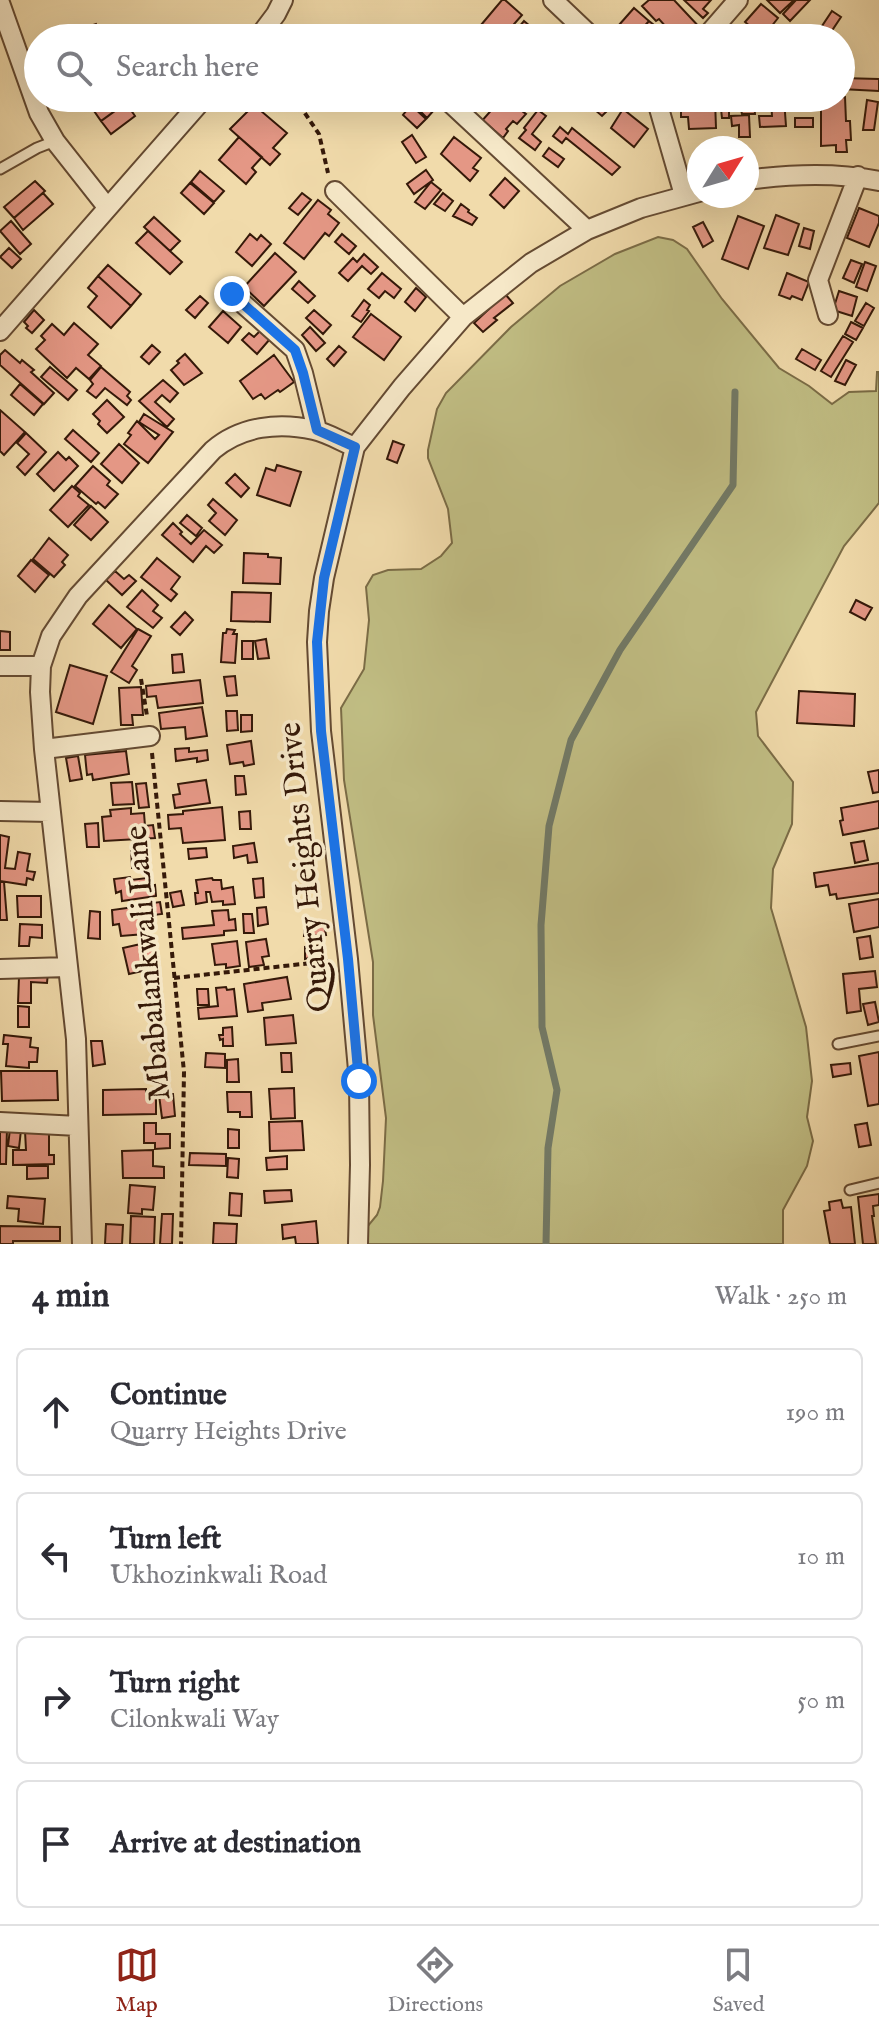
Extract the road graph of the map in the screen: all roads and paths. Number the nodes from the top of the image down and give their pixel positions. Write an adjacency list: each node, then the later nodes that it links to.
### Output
1 (283, 0): 5 (street)
2 (553, 0): 6 (street)
3 (738, 0): 7 (street)
4 (0, 3): 8 (street)
5 (267, 24)
6 (578, 24)
7 (717, 24)
8 (24, 71)
9 (39, 112): 14 (street)
10 (192, 112): 22 (street)
11 (304, 112): 20 (path)
12 (460, 112): 23 (street)
13 (661, 112): 18 (street)
14 (55, 141): 15 (lane); 22 (street)
15 (0, 169)
16 (858, 176): 17 (street); 19 (street); 25 (street)
17 (759, 179)
18 (687, 180)
19 (879, 181)
20 (335, 191): 26 (street)
21 (687, 194): 23 (street, Quarry Heights Drive)
22 (107, 207): 27 (street)
23 (587, 230): 26 (street, Quarry Heights Drive)
24 (232, 294): 28 (street)
25 (828, 315)
26 (463, 317): 29 (street, Quarry Heights Drive)
27 (0, 331)
28 (317, 430): 29 (street); 31 (street)
29 (355, 447): 37 (street, Quarry Heights Drive)
30 (0, 666): 31 (street)
31 (41, 666): 34 (street)
32 (141, 679): 33 (path, Mbabalankwali Lane)
33 (150, 736): 34 (street); 40 (path, Mbabalankwali Lane)
34 (44, 749): 36 (street)
35 (0, 811): 36 (street)
36 (50, 812): 38 (street)
37 (348, 959): 40 (path); 49 (street, Quarry Heights Drive)
38 (67, 967): 39 (street); 44 (street)
39 (0, 969)
40 (174, 978): 48 (path, Mbabalankwali Lane)
41 (879, 1036): 42 (lane)
42 (838, 1044)
43 (0, 1122): 44 (street)
44 (78, 1126): 47 (street)
45 (879, 1183): 46 (lane)
46 (850, 1190)
47 (82, 1244)
48 (181, 1244)
49 (358, 1244)

